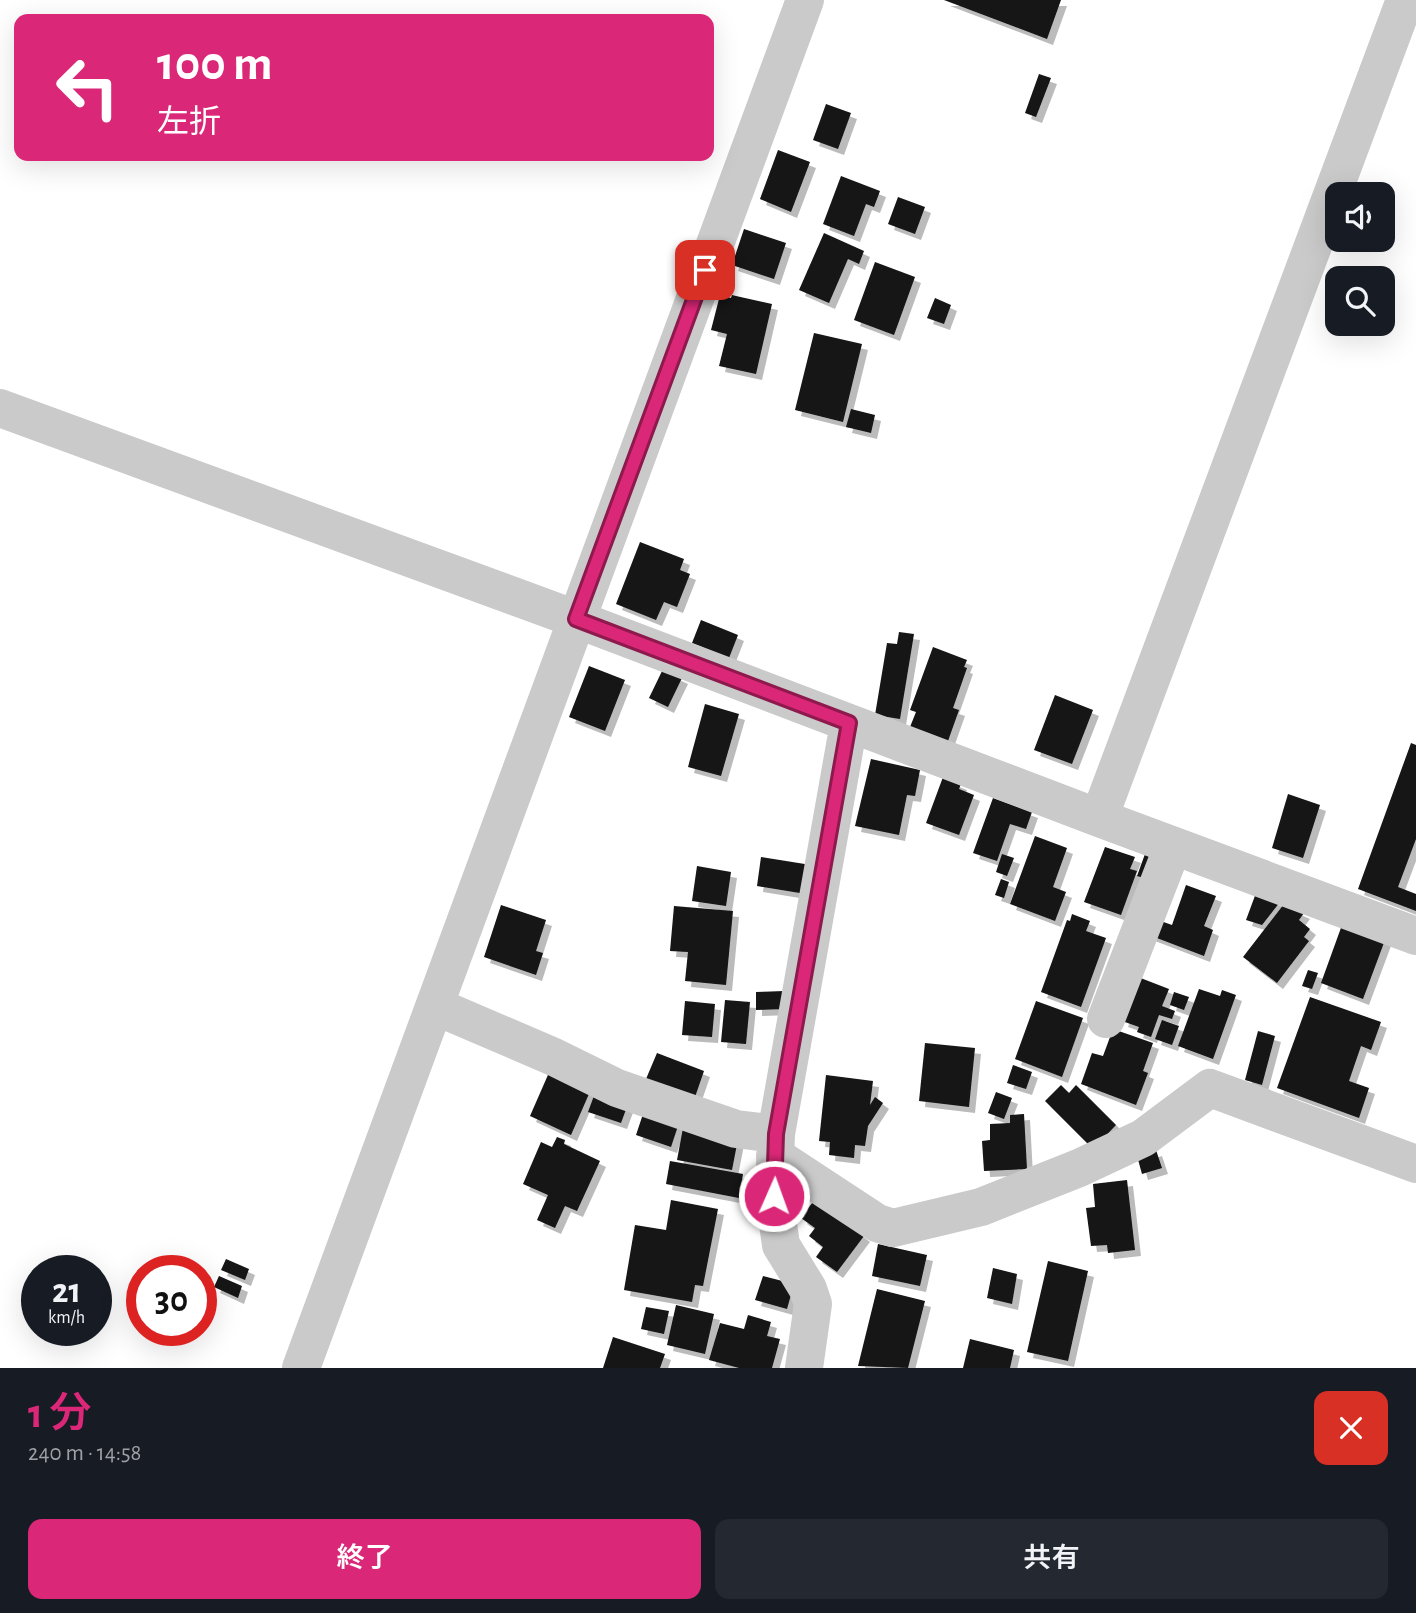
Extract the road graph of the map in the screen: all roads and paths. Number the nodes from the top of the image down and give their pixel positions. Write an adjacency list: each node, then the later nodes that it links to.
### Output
1 (805, 0): 4 (street)
2 (1405, 0): 6 (street)
3 (0, 408): 4 (street)
4 (576, 619): 5 (street); 9 (street)
5 (849, 723): 6 (street); 11 (street)
6 (1099, 818): 7 (street)
7 (1173, 846): 8 (street); 10 (street)
8 (1416, 936)
9 (435, 1006): 11 (street); 13 (street)
10 (1105, 1018)
11 (775, 1145): 12 (street); 14 (street)
12 (1416, 1164)
13 (301, 1368)
14 (804, 1368)

